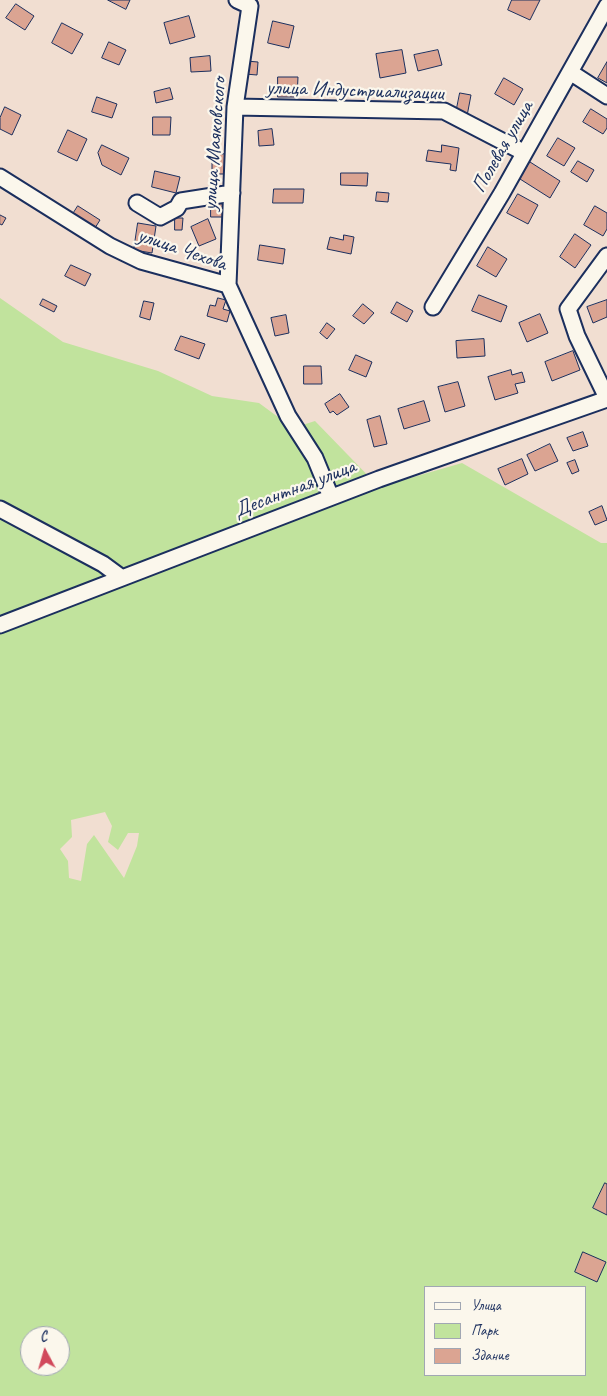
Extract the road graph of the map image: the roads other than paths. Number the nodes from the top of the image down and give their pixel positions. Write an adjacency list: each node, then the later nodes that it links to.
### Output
1 (244, 3): 5 (street, улица Маяковского)
2 (607, 6): 3 (street, Полевая улица)
3 (570, 72): 4 (street); 6 (street, Полевая улица)
4 (607, 96)
5 (236, 107): 6 (street, улица Индустриализации); 8 (street, улица Маяковского)
6 (523, 152): 12 (street, Полевая улица)
7 (0, 177): 11 (street, улица Чехова)
8 (232, 192): 9 (street); 11 (street, улица Маяковского)
9 (137, 202)
10 (607, 256): 13 (street)
11 (228, 286): 14 (street, улица Чехова)
12 (433, 308)
13 (606, 403): 14 (street, Десантная улица)
14 (331, 497): 16 (street, Десантная улица)
15 (0, 509): 16 (street)
16 (122, 578): 17 (street, Десантная улица)
17 (0, 625)

